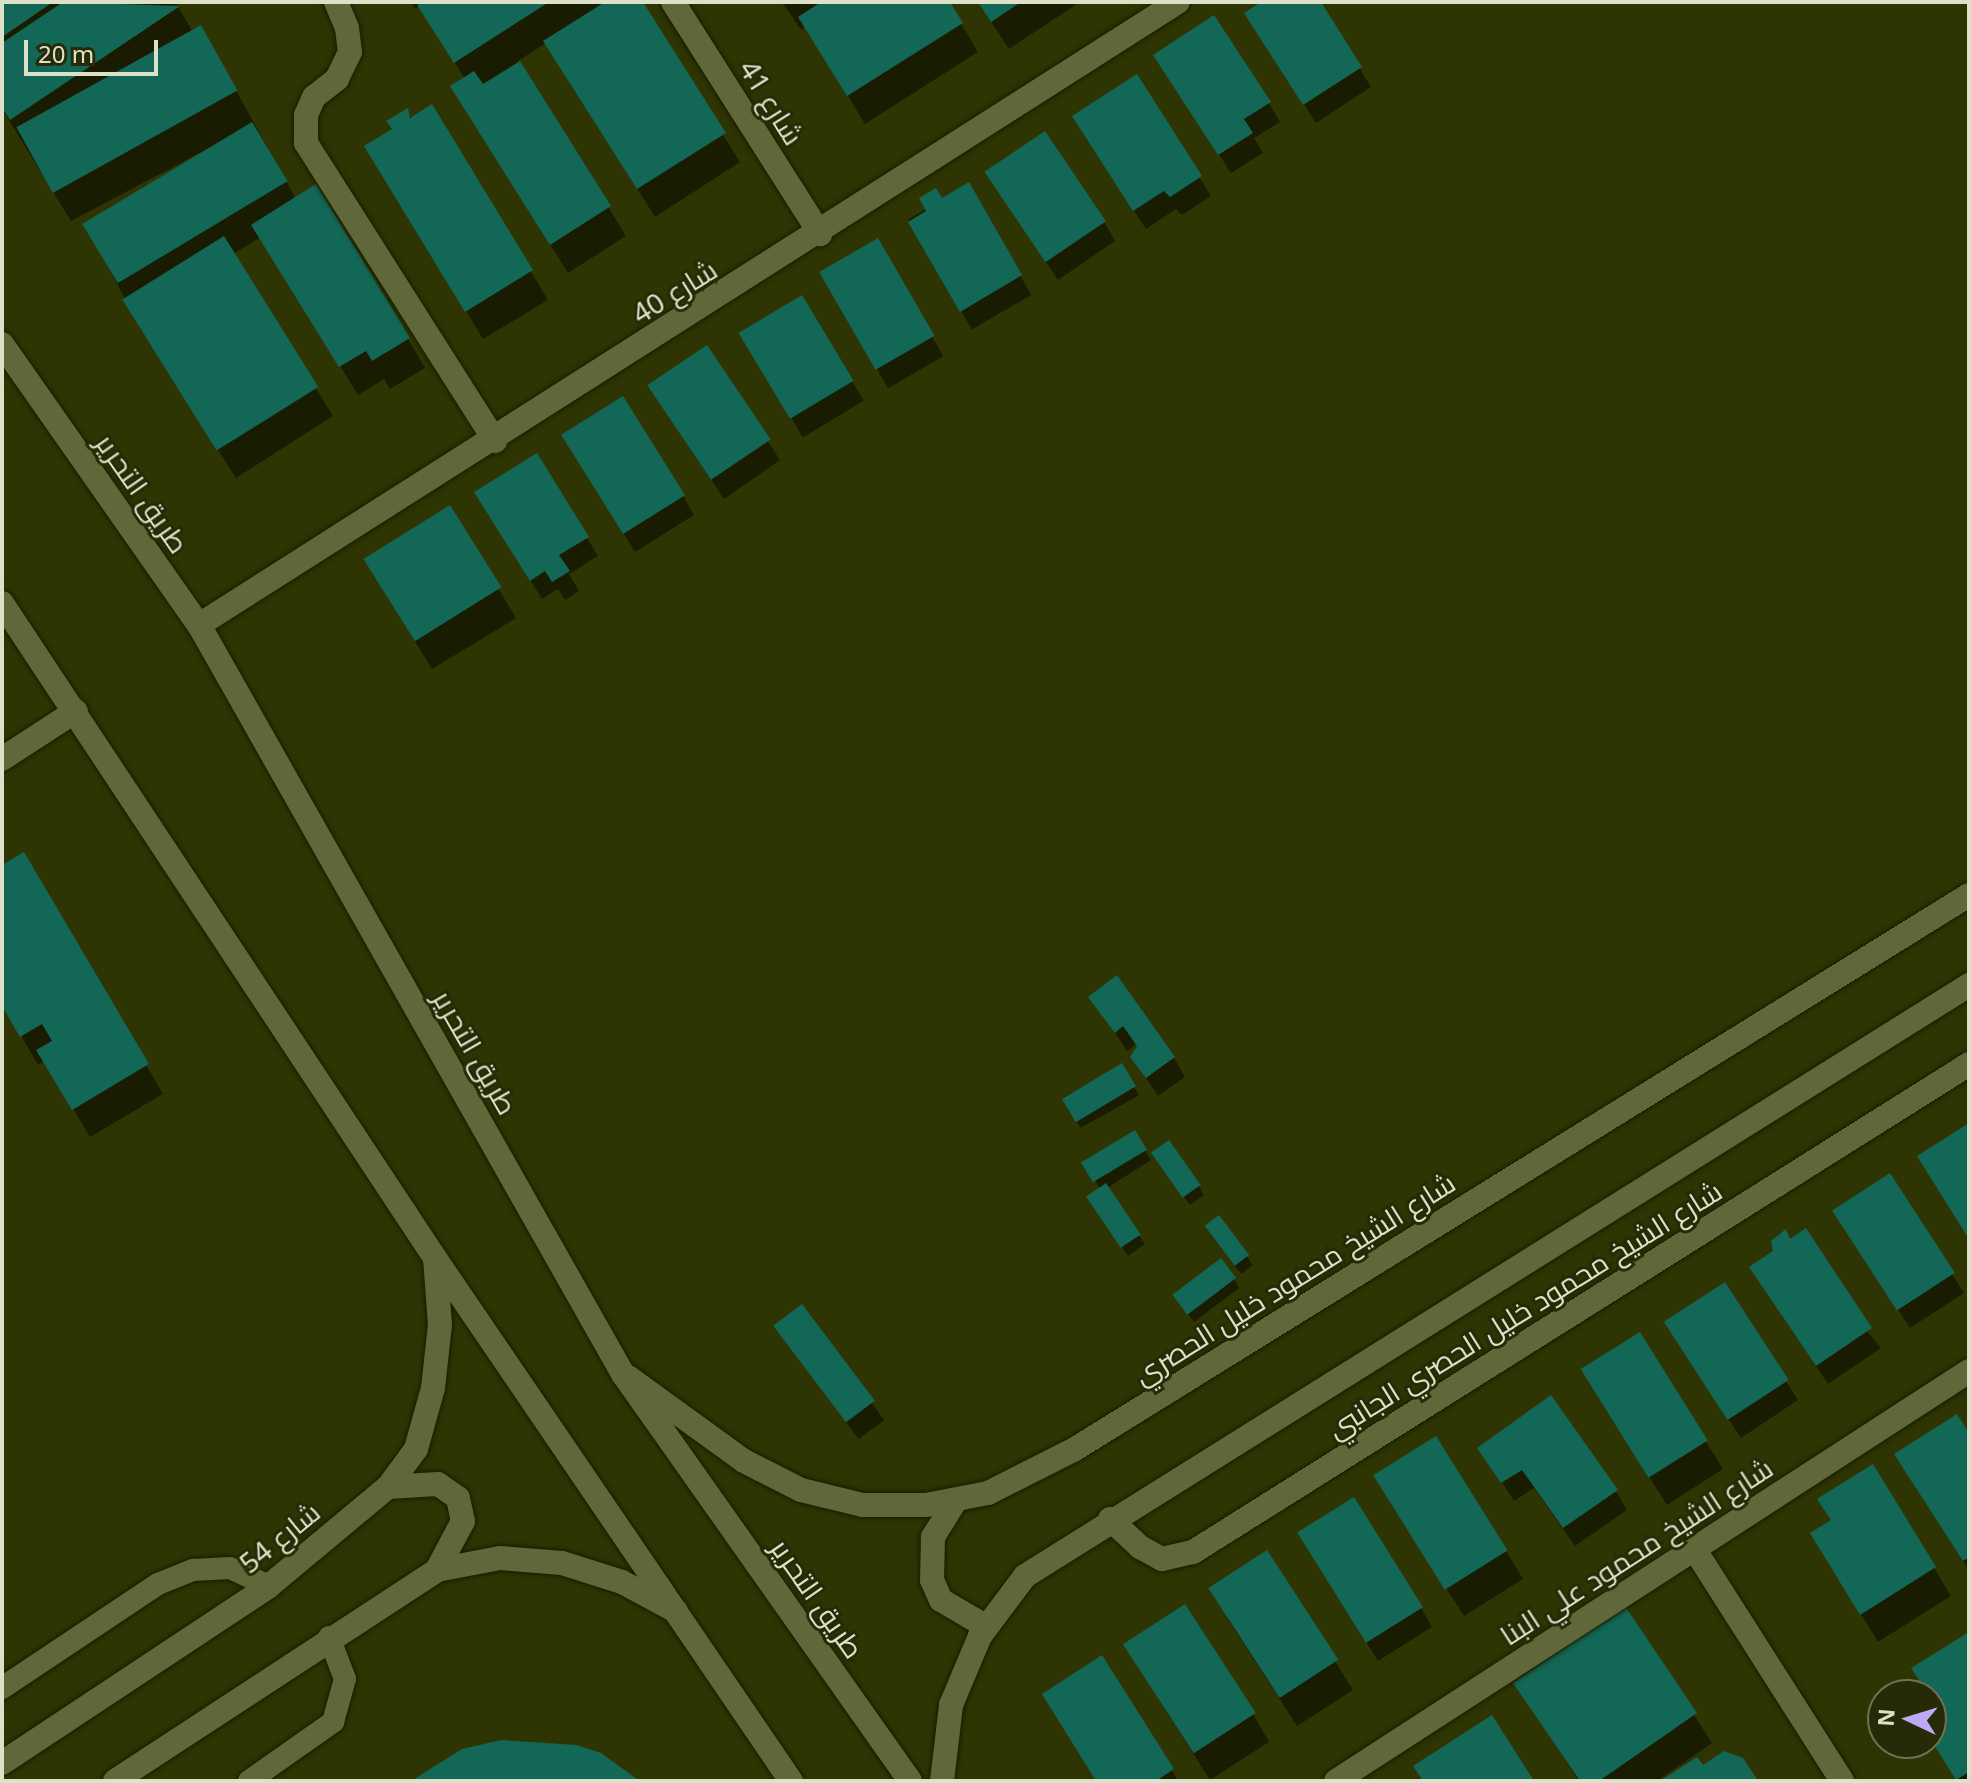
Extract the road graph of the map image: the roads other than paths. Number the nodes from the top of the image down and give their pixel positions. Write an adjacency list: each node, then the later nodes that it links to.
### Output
1 (336, 2): 6 (street)
2 (673, 2): 4 (street, شارع 41)
3 (1178, 2): 4 (street, شارع 40)
4 (820, 234): 6 (street, شارع 40)
5 (2, 344): 8 (street, طريق التحرير)
6 (495, 441): 8 (street, شارع 40)
7 (2, 603): 9 (street)
8 (199, 625): 16 (street, طريق التحرير)
9 (76, 711): 10 (street); 14 (street)
10 (2, 759)
11 (1969, 895): 18 (street, شارع الشيخ محمود خليل الحصري)
12 (1969, 985): 19 (street)
13 (1969, 1064): 19 (street, شارع الشيخ محمود خليل الحصري الجانبي)
14 (435, 1258): 17 (street, شارع 54); 23 (street)
15 (1969, 1371): 20 (street, شارع الشيخ محمود علي البنا)
16 (623, 1374): 18 (street, شارع الشيخ محمود خليل الحصري); 31 (street, طريق التحرير)
17 (388, 1487): 21 (street); 22 (street, شارع 54)
18 (956, 1500): 24 (street)
19 (1110, 1519): 24 (street)
20 (1695, 1550): 33 (street, شارع الشيخ محمود علي البنا); 34 (street)
21 (437, 1570): 23 (street); 25 (street)
22 (269, 1586): 26 (lane); 27 (street, شارع 54)
23 (676, 1611): 30 (street)
24 (987, 1627): 32 (street)
25 (329, 1637): 28 (street); 29 (lane)
26 (2, 1688)
27 (2, 1763)
28 (115, 1781)
29 (249, 1781)
30 (791, 1781)
31 (910, 1781)
32 (942, 1781)
33 (1336, 1781)
34 (1842, 1781)

